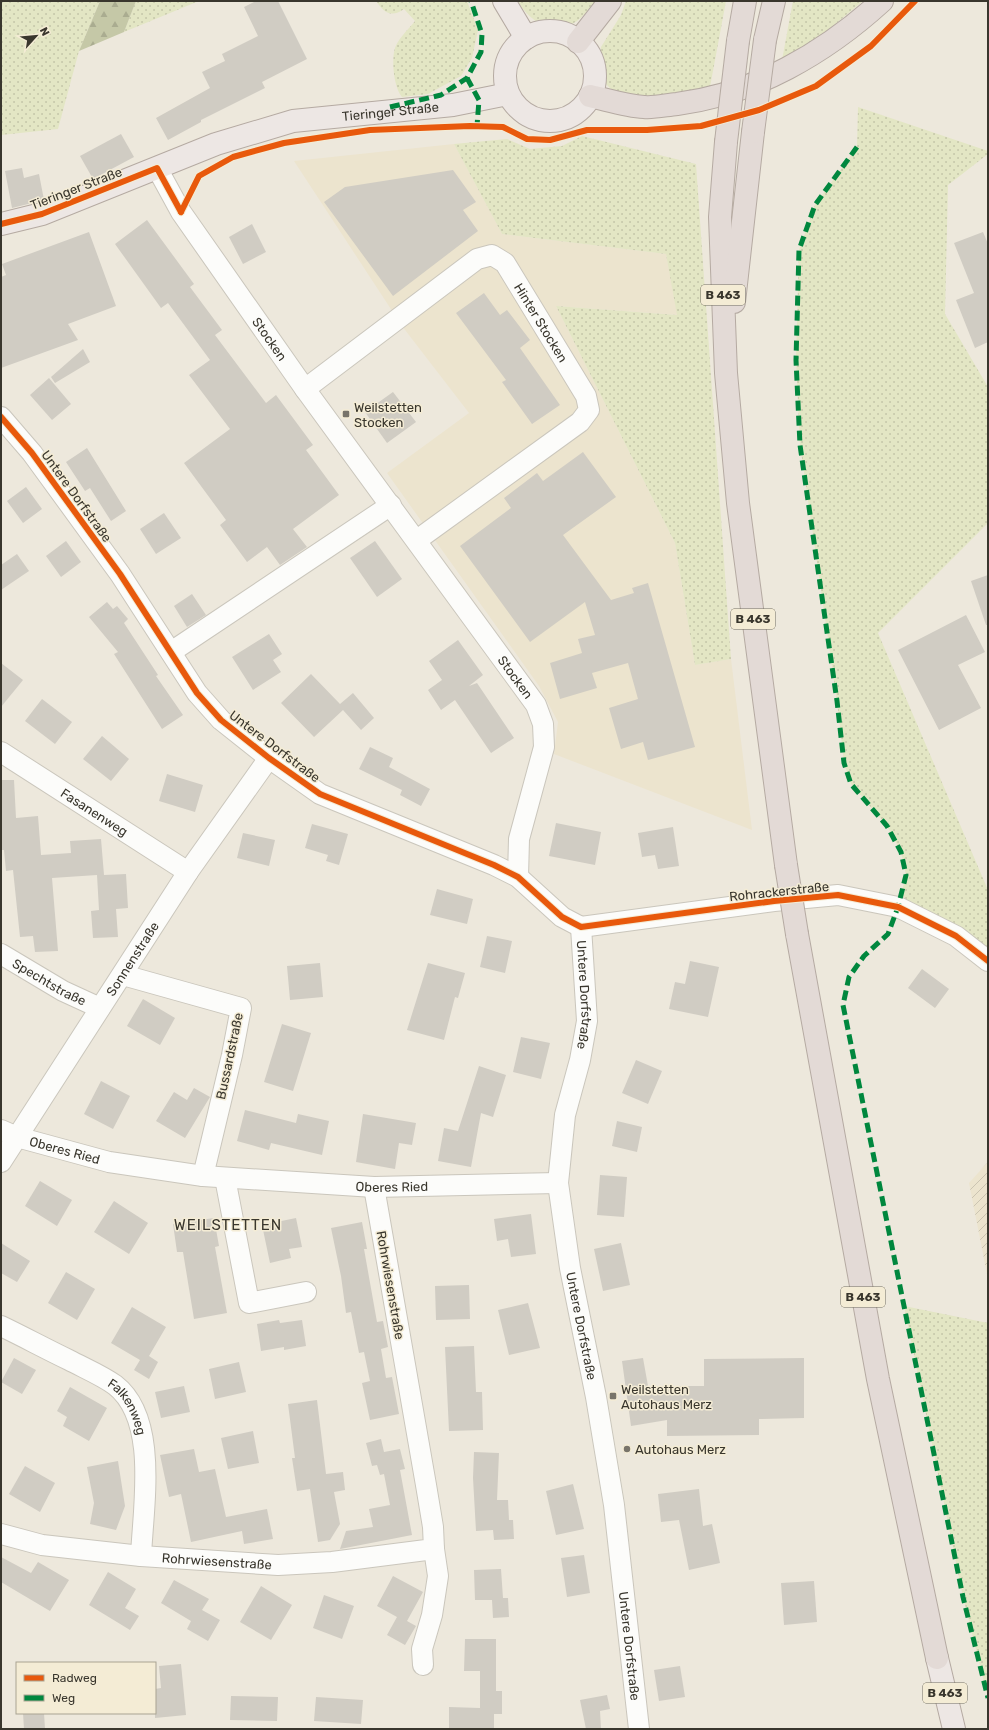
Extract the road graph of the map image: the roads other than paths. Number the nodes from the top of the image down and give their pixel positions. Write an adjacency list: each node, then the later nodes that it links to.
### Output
1 (504, 1): 6 (main road)
2 (610, 1): 7 (highway)
3 (746, 1): 12 (highway, B 463, bridge)
4 (774, 1): 12 (highway, B 463, bridge)
5 (882, 1): 9 (highway)
6 (526, 38): 7 (main road); 8 (main road)
7 (578, 42): 9 (main road)
8 (508, 94): 9 (main road); 10 (main road, Tieringer Straße)
9 (590, 96)
10 (157, 168): 11 (main road, Tieringer Straße); 13 (street, Stocken)
11 (1, 224)
12 (726, 373): 38 (highway, B 463, bridge)
13 (305, 389): 15 (street, Stocken); 16 (street, Hinter Stocken)
14 (1, 417): 17 (street, Untere Dorfstraße)
15 (391, 505): 16 (street, Stocken); 17 (street)
16 (417, 540): 21 (street, Stocken)
17 (171, 652): 19 (street, Untere Dorfstraße)
18 (1, 752): 20 (street, Fasanenweg)
19 (269, 758): 20 (street, Sonnenstraße); 21 (street, Untere Dorfstraße)
20 (188, 872): 25 (street, Sonnenstraße)
21 (518, 877): 22 (street, Untere Dorfstraße)
22 (581, 927): 24 (street, Rohrackerstraße); 31 (street, Untere Dorfstraße)
23 (1, 954): 26 (street, Spechtstraße)
24 (988, 962)
25 (123, 975): 26 (street, Sonnenstraße); 29 (street, Bussardstraße)
26 (100, 1008): 27 (street, Sonnenstraße)
27 (9, 1134): 28 (street, Sonnenstraße); 29 (street, Oberes Ried)
28 (1, 1162)
29 (204, 1176): 30 (street, Oberes Ried)
30 (225, 1178): 32 (street, Oberes Ried); 33 (street)
31 (558, 1183): 32 (street, Oberes Ried); 40 (street, Untere Dorfstraße)
32 (374, 1187): 36 (street, Rohrwiesenstraße)
33 (306, 1292)
34 (1, 1326): 37 (street, Falkenweg)
35 (1, 1534): 37 (street, Rohrwiesenstraße)
36 (434, 1549): 37 (street, Rohrwiesenstraße); 39 (street, Rohrwiesenstraße)
37 (141, 1556)
38 (937, 1658): 41 (main road, B 463)
39 (423, 1665)
40 (639, 1729)
41 (954, 1729)

